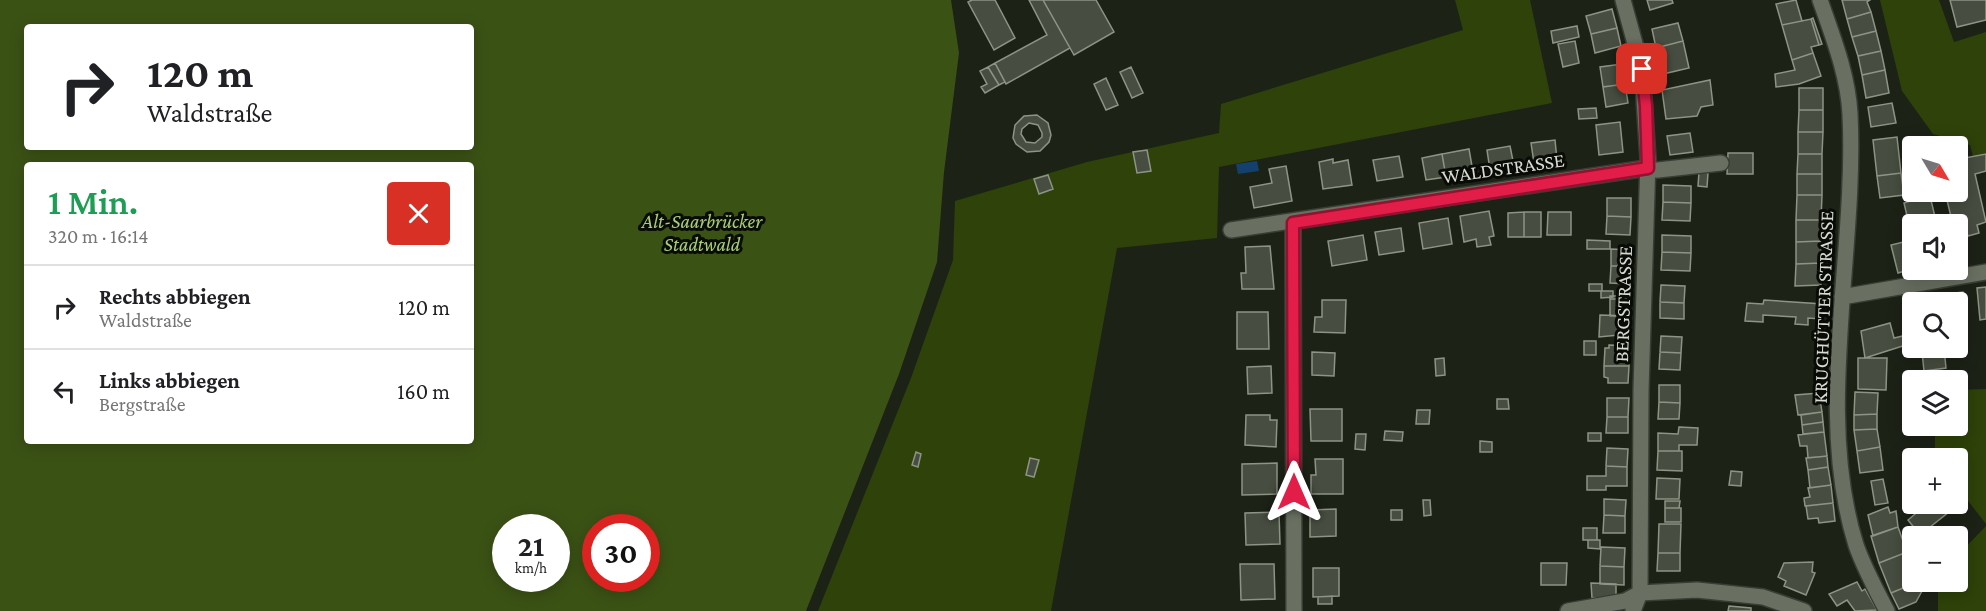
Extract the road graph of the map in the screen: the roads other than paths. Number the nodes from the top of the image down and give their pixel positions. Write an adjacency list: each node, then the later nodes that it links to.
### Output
1 (1623, 0): 4 (street, BERGSTRASSE)
2 (1820, 0): 8 (street, KRUGHÜTTER STRASSE)
3 (1721, 163): 4 (street, WALDSTRASSE)
4 (1648, 168): 5 (street, WALDSTRASSE); 9 (street, BERGSTRASSE)
5 (1293, 223): 6 (street, WALDSTRASSE); 11 (street)
6 (1231, 230)
7 (1986, 272): 8 (street)
8 (1842, 297): 15 (street, KRUGHÜTTER STRASSE)
9 (1640, 593): 10 (street); 12 (street); 13 (street, BERGSTRASSE)
10 (1763, 604): 14 (street)
11 (1294, 611)
12 (1568, 611)
13 (1633, 611)
14 (1804, 611)
15 (1887, 611)

